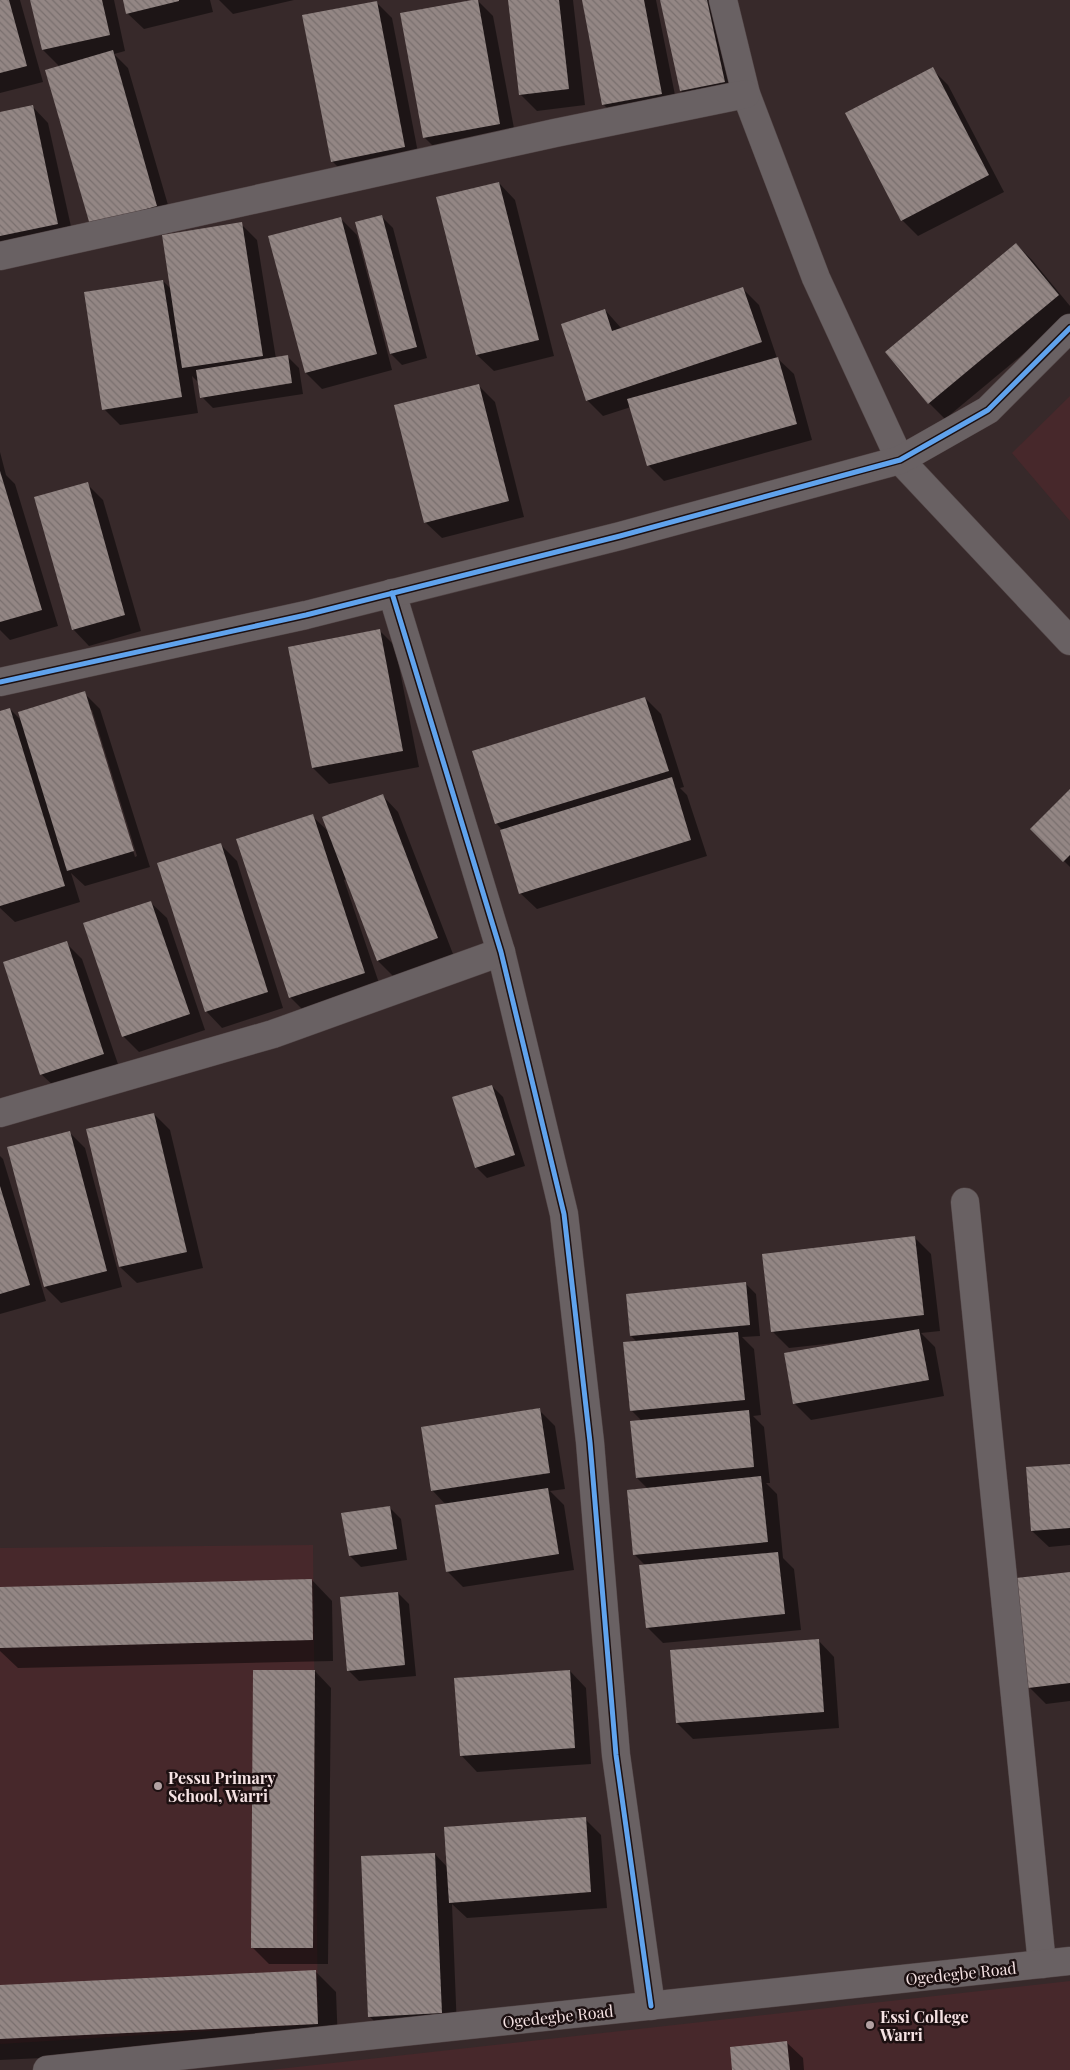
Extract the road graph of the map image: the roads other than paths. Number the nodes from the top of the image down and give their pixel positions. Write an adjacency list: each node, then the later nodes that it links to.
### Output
1 (723, 0): 2 (street)
2 (746, 94): 3 (street); 5 (street)
3 (0, 256)
4 (1070, 328): 5 (street)
5 (900, 460): 6 (street); 7 (street)
6 (392, 593): 8 (street); 9 (street)
7 (1070, 641)
8 (0, 682)
9 (501, 952): 10 (street); 14 (street)
10 (0, 1113)
11 (965, 1202): 13 (street)
12 (1070, 1961): 13 (street, Ogedegbe Road)
13 (1042, 1964): 14 (street, Ogedegbe Road)
14 (651, 2006): 15 (street, Ogedegbe Road)
15 (47, 2070)

